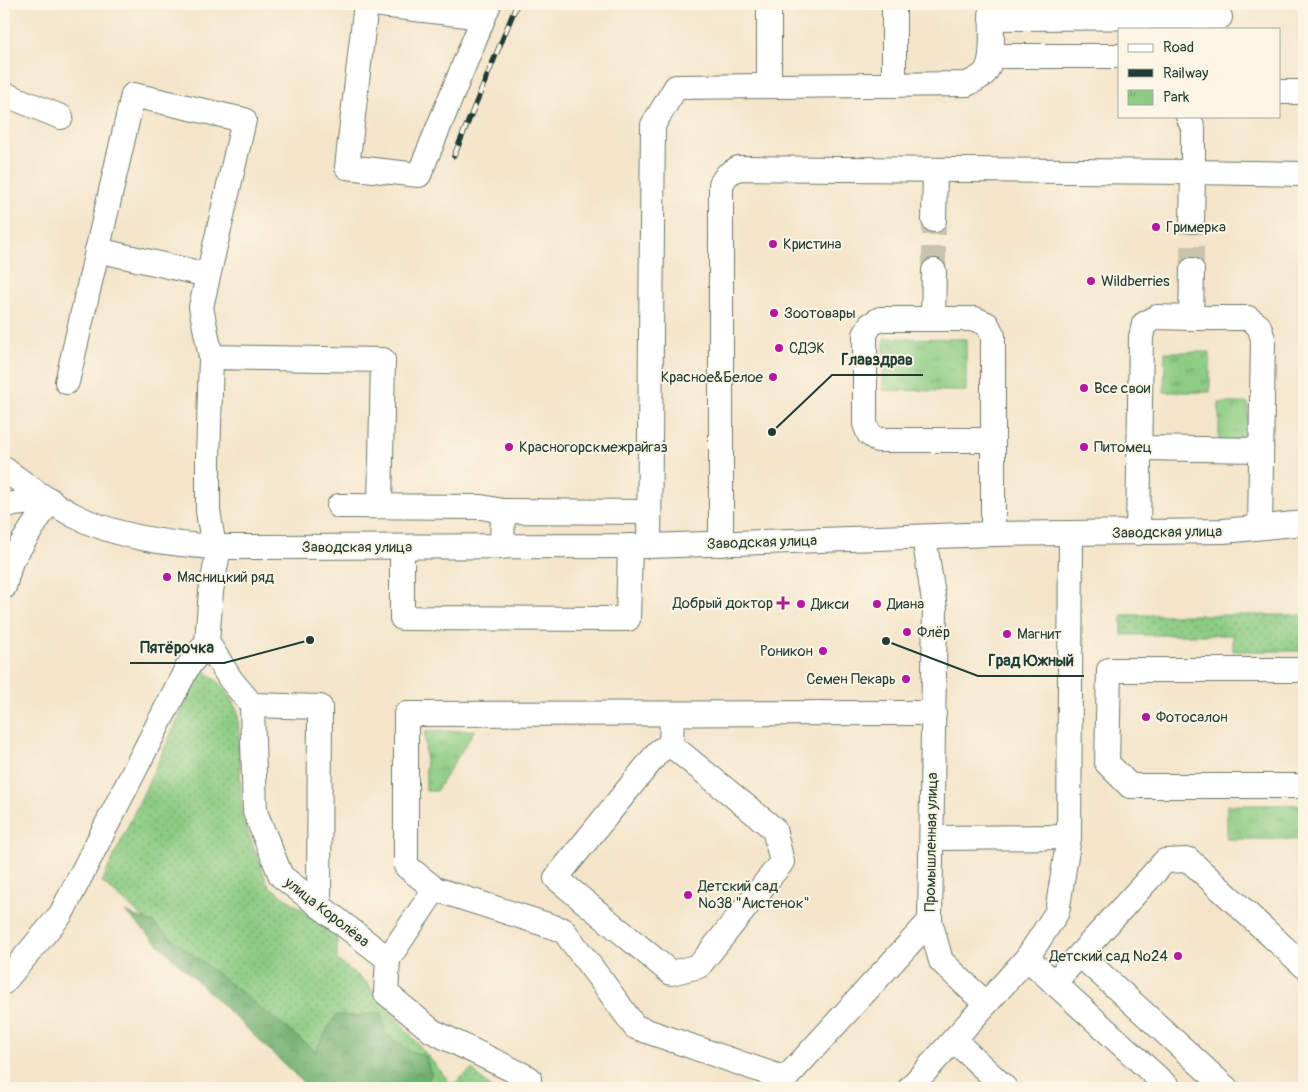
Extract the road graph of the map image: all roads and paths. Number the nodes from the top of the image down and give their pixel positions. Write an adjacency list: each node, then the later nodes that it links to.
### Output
1 (366, 4): 5 (street)
2 (373, 4): 5 (street)
3 (769, 4): 11 (street)
4 (894, 4): 10 (street)
5 (486, 10)
6 (991, 11): 7 (street); 8 (street)
7 (1220, 17)
8 (991, 56): 9 (street); 10 (street)
9 (1118, 56)
10 (894, 85): 11 (street)
11 (769, 86): 39 (street)
12 (1280, 92): 13 (street)
13 (1304, 92)
14 (4, 94): 15 (street)
15 (61, 117)
16 (1189, 118): 18 (street)
17 (935, 170): 18 (street); 20 (street); 46 (street)
18 (1193, 172): 19 (street); 21 (street)
19 (1304, 174)
20 (934, 220)
21 (1192, 221)
22 (97, 250): 25 (street); 25 (street); 29 (street)
23 (1192, 270): 26 (street)
24 (934, 271): 27 (street)
25 (208, 275): 28 (street)
26 (1192, 318): 31 (street); 32 (street)
27 (933, 319): 30 (street); 30 (street)
28 (211, 357): 37 (street); 48 (street)
29 (67, 382)
30 (993, 440): 43 (street)
31 (1139, 448): 32 (street); 42 (street)
32 (1262, 450): 41 (street)
33 (4, 468): 34 (street, Заводская улица)
34 (50, 500): 35 (street); 48 (street, Заводская улица); 51 (street)
35 (4, 505)
36 (340, 506): 37 (street)
37 (380, 506): 38 (street)
38 (503, 511): 39 (street); 50 (street)
39 (649, 512): 47 (street)
40 (1304, 522): 41 (street, Заводская улица)
41 (1260, 527): 42 (street, Заводская улица)
42 (1138, 533): 44 (street, Заводская улица)
43 (993, 534): 44 (street, Заводская улица); 45 (street, Заводская улица)
44 (1071, 534): 59 (street)
45 (924, 537): 46 (street, Заводская улица); 55 (street, Промышленная улица)
46 (721, 544): 47 (street, Заводская улица)
47 (639, 546): 49 (street); 50 (street, Заводская улица)
48 (216, 547): 49 (street, Заводская улица); 52 (street)
49 (402, 547): 50 (street, Заводская улица)
50 (502, 547)
51 (4, 587)
52 (207, 642): 54 (street); 68 (street)
53 (1304, 670): 58 (street)
54 (252, 705): 62 (street, улица Королёва); 62 (street)
55 (934, 713): 56 (street); 60 (street, Промышленная улица)
56 (672, 714): 57 (street); 61 (street)
57 (672, 745): 57 (street)
58 (1304, 786)
59 (1069, 837): 60 (street); 65 (street)
60 (932, 838): 63 (street, Промышленная улица)
61 (435, 889): 66 (street); 72 (street)
62 (319, 906): 66 (street, улица Королёва)
63 (930, 921): 70 (street); 72 (street, Промышленная улица)
64 (1080, 955): 67 (street); 69 (street); 77 (street)
65 (1027, 958): 69 (street); 70 (street)
66 (388, 959): 73 (street)
67 (1304, 966)
68 (4, 982)
69 (1054, 983): 76 (street)
70 (986, 1004): 71 (street)
71 (954, 1040): 74 (street); 75 (street)
72 (782, 1083)
73 (529, 1088)
74 (910, 1088)
75 (1005, 1088)
76 (1169, 1088)
77 (1226, 1088)

